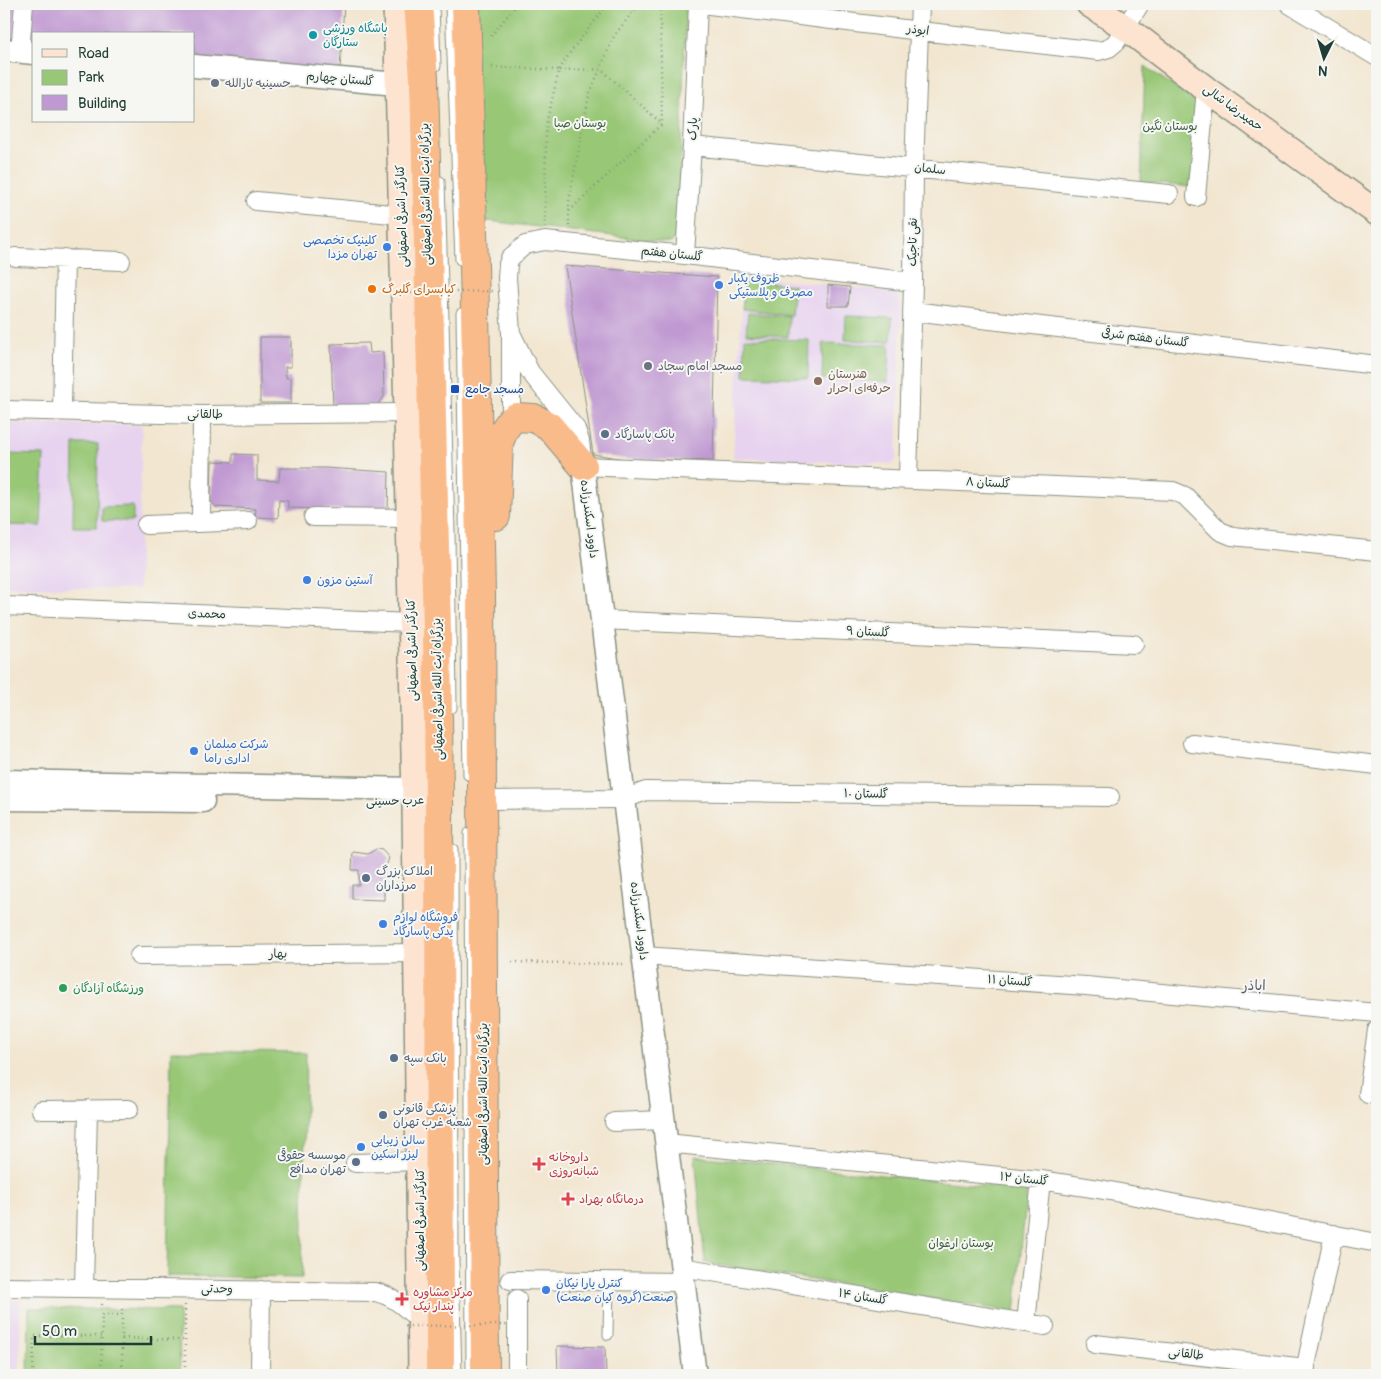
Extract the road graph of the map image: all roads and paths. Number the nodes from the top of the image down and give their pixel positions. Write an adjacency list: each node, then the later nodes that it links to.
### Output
1 (24, 4): 19 (street)
2 (396, 4): 26 (main road, کنارگذر اشرفی اصفهانی)
3 (418, 4): 74 (highway, بزرگراه آیت الله اشرفی اصفهانی)
4 (434, 4): 25 (lane)
5 (450, 4): 44 (lane)
6 (466, 4): 65 (highway, بزرگراه آیت الله اشرفی اصفهانی)
7 (517, 4): 18 (path)
8 (608, 4): 24 (path)
9 (639, 4): 23 (path)
10 (660, 4): 28 (path)
11 (699, 4): 17 (street, ابوذر); 29 (street, پارک)
12 (920, 4): 17 (street, نقی تاجیک)
13 (1089, 4): 16 (main road, حمیدرضا شالی)
14 (1140, 4): 16 (street, ابوذر)
15 (1290, 4): 20 (street)
16 (1126, 28): 17 (street, ابوذر); 27 (main road, حمیدرضا شالی)
17 (920, 31): 30 (street, نقی تاجیک)
18 (491, 36)
19 (19, 51)
20 (1377, 56)
21 (195, 66): 26 (street, گلستان چهارم)
22 (492, 67): 24 (path)
23 (601, 69): 24 (path); 28 (path); 35 (path)
24 (560, 70): 38 (path)
25 (436, 71)
26 (397, 84): 37 (main road, کنارگذر اشرفی اصفهانی)
27 (1206, 89): 33 (street); 36 (main road, حمیدرضا شالی)
28 (662, 124): 35 (path)
29 (692, 146): 30 (street, سلمان); 40 (street, پارک)
30 (914, 168): 32 (street, سلمان); 45 (street, نقی تاجیک)
31 (440, 169): 70 (lane)
32 (1169, 194)
33 (1196, 197)
34 (256, 201): 37 (street)
35 (569, 211): 39 (path)
36 (1377, 213)
37 (402, 215): 54 (main road, کنارگذر اشرفی اصفهانی)
38 (544, 240): 39 (street, گلستان هفتم); 50 (street, گلستان هفتم)
39 (568, 243): 40 (street, گلستان هفتم)
40 (685, 255): 45 (street, گلستان هفتم)
41 (15, 257): 42 (street)
42 (65, 258): 43 (street); 53 (street)
43 (121, 261)
44 (460, 266)
45 (913, 282): 49 (street, نقی تاجیک)
46 (496, 291): 47 (path, bridge)
47 (411, 293)
48 (461, 304): 78 (lane)
49 (912, 311): 51 (street, گلستان هفتم شرقی); 58 (street, نقی تاجیک)
50 (511, 333): 56 (street, گلستان هفتم); 57 (street)
51 (1377, 365)
52 (4, 410): 53 (street, طالقانی)
53 (62, 411): 55 (street, طالقانی)
54 (407, 413): 55 (street, طالقانی); 60 (main road, کنارگذر اشرفی اصفهانی)
55 (202, 415): 62 (street)
56 (511, 420): 57 (highway); 65 (highway)
57 (583, 466): 58 (street, گلستان ٨); 67 (street, داوود اسکندرزاده)
58 (908, 479): 64 (street, گلستان ٨)
59 (313, 517): 60 (street)
60 (409, 518): 68 (main road, کنارگذر اشرفی اصفهانی)
61 (248, 521): 62 (street)
62 (201, 522): 63 (street)
63 (146, 525)
64 (1377, 551)
65 (481, 593): 78 (highway, بزرگراه آیت الله اشرفی اصفهانی)
66 (4, 606): 68 (street, محمدی)
67 (602, 620): 69 (street, گلستان ۹); 77 (street, داوود اسکندرزاده)
68 (411, 623): 74 (main road, کنارگذر اشرفی اصفهانی)
69 (1134, 644)
70 (452, 722)
71 (1192, 743): 72 (street)
72 (1377, 765)
73 (4, 781): 74 (street, عرب حسینی)
74 (423, 796): 76 (street, عرب حسینی); 80 (main road, کنارگذر اشرفی اصفهانی); 108 (highway, بزرگراه آیت الله اشرفی اصفهانی)
75 (1110, 797): 77 (street, گلستان ۱۰)
76 (4, 799)
77 (624, 799): 78 (street, گلستان ۱۰); 82 (street, داوود اسکندرزاده)
78 (473, 801): 128 (lane); 129 (highway, بزرگراه آیت الله اشرفی اصفهانی)
79 (452, 838): 127 (lane)
80 (417, 953): 81 (street, بهار); 93 (main road, کنارگذر اشرفی اصفهانی)
81 (139, 956)
82 (644, 960): 83 (path); 84 (street, گلستان ۱۱); 90 (street, داوود اسکندرزاده)
83 (512, 962)
84 (1377, 1013)
85 (1377, 1030): 86 (street)
86 (1368, 1094)
87 (88, 1109): 88 (street); 89 (street); 102 (street)
88 (129, 1109)
89 (41, 1110)
90 (663, 1120): 91 (street); 92 (street, داوود اسکندرزاده)
91 (614, 1122)
92 (666, 1144): 95 (street, گلستان ۱۲); 98 (street, داوود اسکندرزاده)
93 (420, 1161): 94 (street); 108 (main road, کنارگذر اشرفی اصفهانی)
94 (355, 1163)
95 (1041, 1180): 96 (street, گلستان ۱۲); 111 (street)
96 (1334, 1234): 97 (street, گلستان ۱۲); 119 (street)
97 (1377, 1243)
98 (682, 1275): 100 (street, گلستان ۱۴); 111 (street, گلستان ۱۴); 131 (street, داوود اسکندرزاده)
99 (510, 1280): 100 (street, گلستان ۱۴)
100 (609, 1282): 115 (lane)
101 (4, 1287): 102 (street, وحدتی)
102 (84, 1288): 103 (street, وحدتی)
103 (102, 1289): 104 (street, وحدتی); 109 (path)
104 (122, 1289): 105 (street, وحدتی); 110 (path)
105 (184, 1289): 106 (street, وحدتی); 117 (path)
106 (261, 1290): 108 (street, وحدتی); 124 (street)
107 (517, 1299): 130 (street)
108 (421, 1311): 112 (path, bridge); 125 (main road, کنارگذر اشرفی اصفهانی); 126 (highway, بزرگراه آیت الله اشرفی اصفهانی)
109 (102, 1315): 110 (path); 114 (path)
110 (122, 1315): 116 (path)
111 (1026, 1323): 113 (street, گلستان ۱۴)
112 (507, 1324)
113 (1045, 1326)
114 (102, 1336): 120 (path); 121 (path)
115 (608, 1336)
116 (122, 1338): 117 (path); 122 (path)
117 (185, 1340): 123 (path)
118 (1095, 1344): 119 (street, طالقانی)
119 (1305, 1371)
120 (33, 1375)
121 (101, 1375)
122 (122, 1375)
123 (186, 1375)
124 (260, 1375)
125 (422, 1375)
126 (440, 1375)
127 (457, 1375)
128 (471, 1375)
129 (485, 1375)
130 (516, 1375)
131 (695, 1375)

